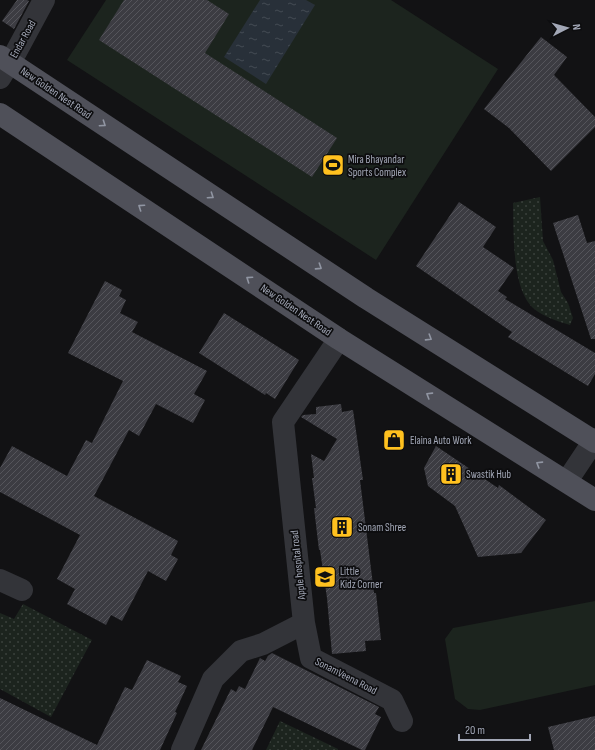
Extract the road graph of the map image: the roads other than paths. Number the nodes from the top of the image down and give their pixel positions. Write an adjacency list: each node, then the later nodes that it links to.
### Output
1 (44, 0): 2 (street, Endar Road)
2 (3, 65): 5 (main road, New Golden Nest Road, one-way to 5)
3 (0, 114): 4 (main road, New Golden Nest Road, one-way to 3)
4 (340, 339): 6 (main road, New Golden Nest Road, one-way to 4); 10 (street, Apple hospital road)
5 (594, 441): 6 (street)
6 (567, 482): 7 (main road, New Golden Nest Road)
7 (595, 500)
8 (0, 580): 9 (street)
9 (22, 590)
10 (304, 624): 11 (street, SonamVeena Road); 12 (street)
11 (402, 721)
12 (182, 750)

